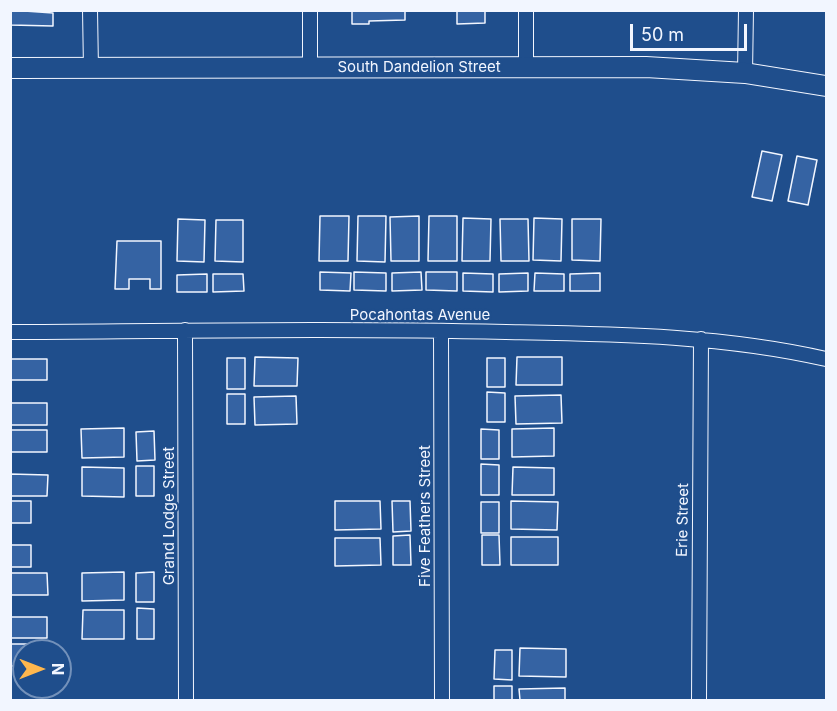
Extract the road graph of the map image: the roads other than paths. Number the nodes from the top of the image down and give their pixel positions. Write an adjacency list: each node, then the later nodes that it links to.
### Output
1 (90, 10): 8 (street)
2 (310, 10): 6 (street)
3 (526, 10): 5 (street)
4 (746, 10): 9 (street)
5 (526, 66): 6 (street, South Dandelion Street); 9 (street, South Dandelion Street)
6 (310, 67): 8 (street, South Dandelion Street)
7 (10, 68): 8 (street, South Dandelion Street)
8 (91, 69)
9 (745, 73): 10 (street, South Dandelion Street)
10 (826, 86)
11 (185, 330): 12 (street, Pocahontas Avenue); 13 (street, Pocahontas Avenue); 16 (street, Grand Lodge Street)
12 (441, 331): 14 (street, Pocahontas Avenue); 17 (street, Five Feathers Street)
13 (10, 332)
14 (701, 339): 15 (street, Pocahontas Avenue); 18 (street, Erie Street)
15 (826, 359)
16 (186, 700)
17 (442, 700)
18 (699, 700)

